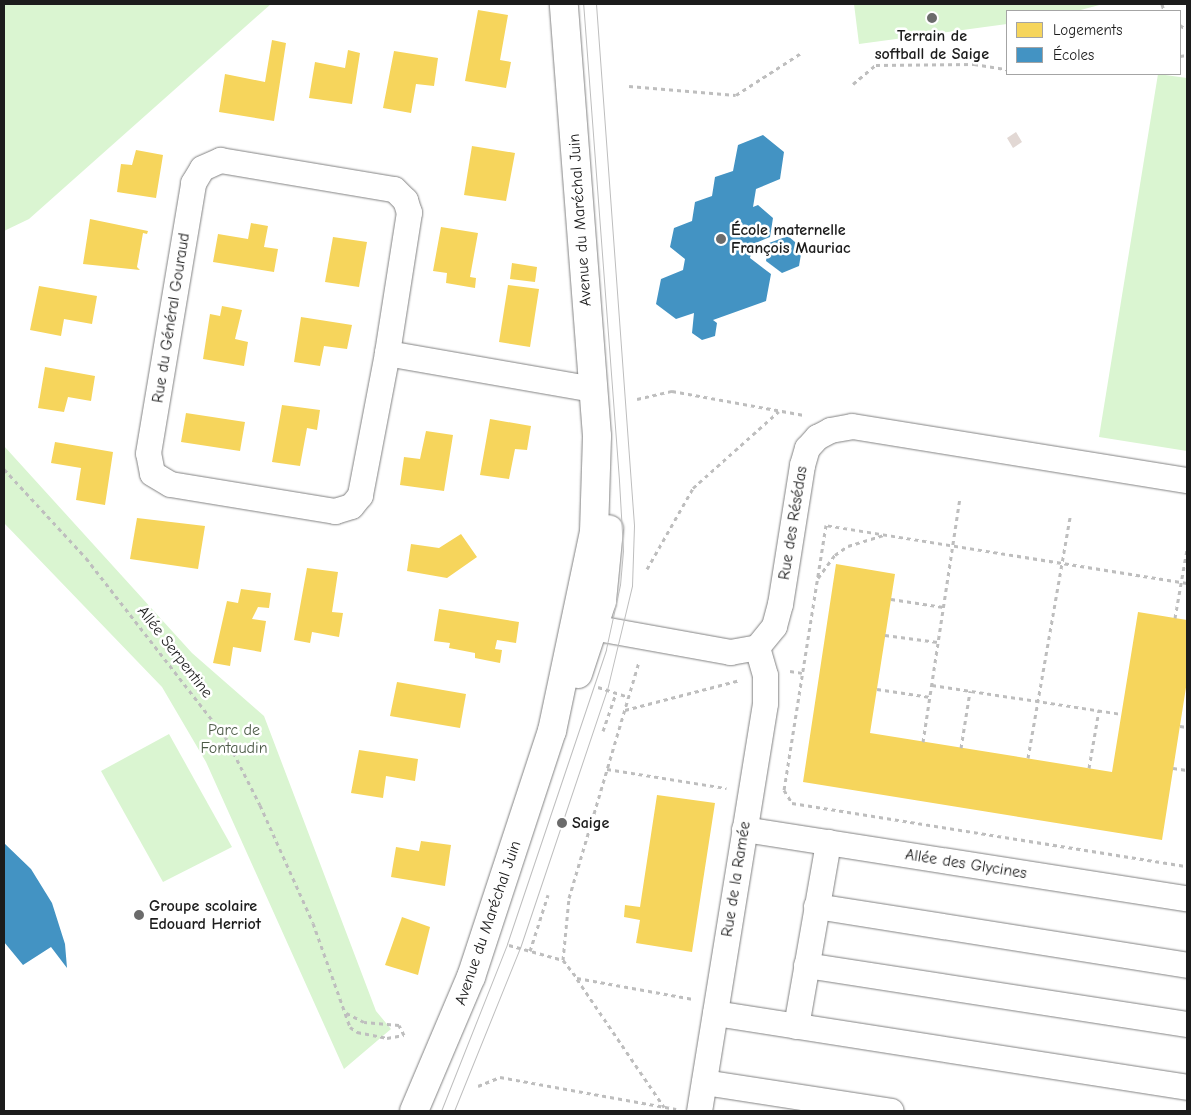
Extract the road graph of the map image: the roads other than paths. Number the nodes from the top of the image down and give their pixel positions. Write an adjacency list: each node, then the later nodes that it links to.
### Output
1 (564, 4): 3 (main road, Avenue du Maréchal Juin)
2 (388, 353): 2 (street, Rue du Général Gouraud); 3 (street)
3 (593, 389): 5 (main road, Avenue du Maréchal Juin)
4 (1187, 480): 6 (street, Rue des Résédas)
5 (586, 625): 6 (street); 18 (main road, Avenue du Maréchal Juin)
6 (758, 647): 7 (street, Rue de la Ramée)
7 (744, 830): 8 (street, Allée des Glycines); 13 (street, Rue de la Ramée)
8 (828, 842): 9 (street, Allée des Glycines); 10 (street)
9 (1187, 898)
10 (816, 906): 11 (street); 12 (street)
11 (806, 965): 14 (street); 15 (street)
12 (1187, 965)
13 (705, 1006): 15 (street); 16 (street, Rue de la Ramée)
14 (1187, 1024)
15 (796, 1026): 17 (street)
16 (704, 1082): 19 (street, Rue de la Ramée); 20 (street)
17 (1187, 1087)
18 (414, 1111)
19 (691, 1111)
20 (891, 1111)

